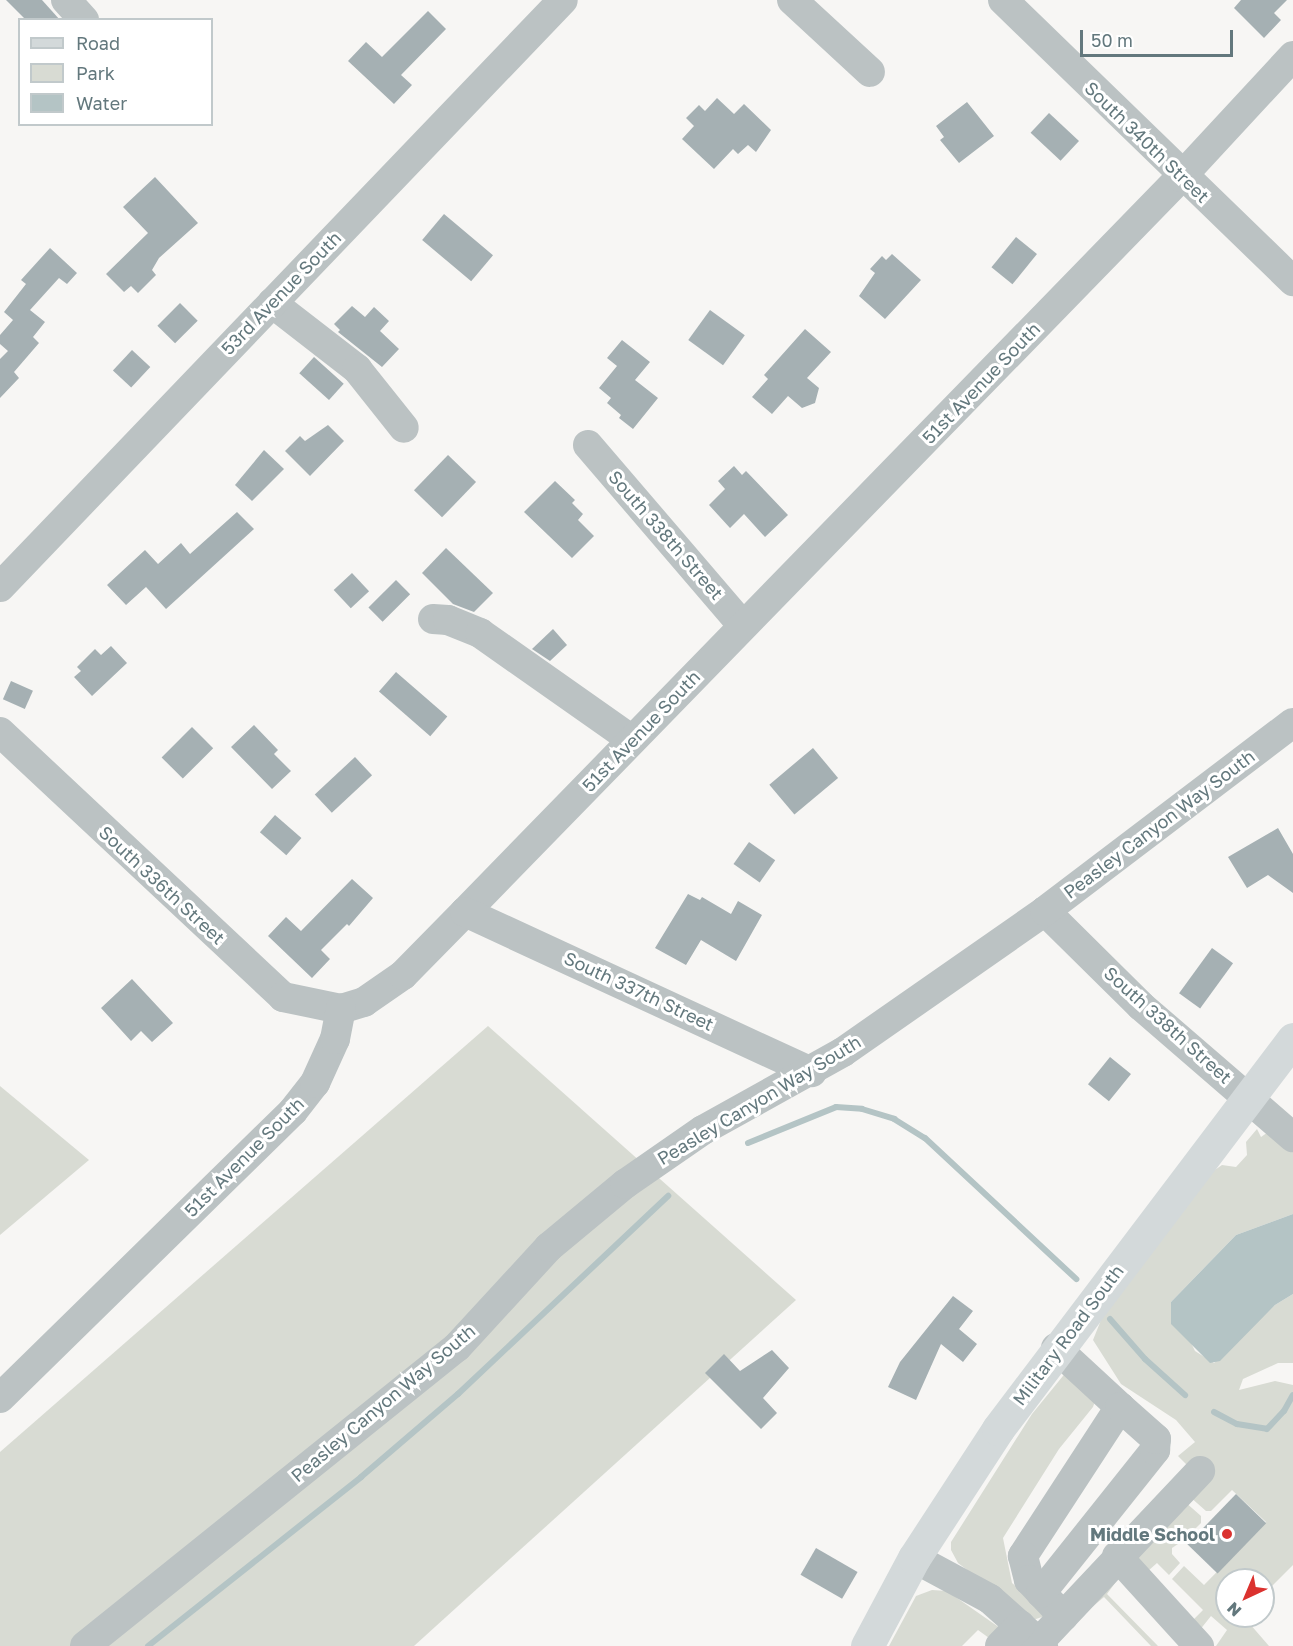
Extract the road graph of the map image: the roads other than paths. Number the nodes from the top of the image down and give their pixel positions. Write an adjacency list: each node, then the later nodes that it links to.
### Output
1 (66, 0): 5 (street)
2 (563, 0): 10 (street, 53rd Avenue South)
3 (792, 0): 7 (street)
4 (1003, 0): 8 (street, South 340th Street)
5 (82, 18)
6 (1293, 56): 8 (street, 51st Avenue South)
7 (870, 72)
8 (1181, 177): 9 (street, South 340th Street); 15 (street, 51st Avenue South)
9 (1293, 281)
10 (272, 303): 11 (street); 13 (street, 53rd Avenue South)
11 (404, 428)
12 (588, 445): 15 (street, South 338th Street)
13 (0, 587)
14 (432, 619): 18 (street)
15 (743, 626): 18 (street, 51st Avenue South)
16 (1293, 723): 19 (street, Peasley Canyon Way South)
17 (0, 732): 21 (street, South 336th Street)
18 (632, 740): 20 (street, 51st Avenue South)
19 (1045, 911): 23 (street, Peasley Canyon Way South); 24 (street, South 338th Street)
20 (465, 912): 21 (street, 51st Avenue South); 23 (street, South 337th Street)
21 (341, 1009): 27 (street, 51st Avenue South)
22 (1293, 1040): 24 (main road, Military Road South)
23 (812, 1072): 35 (street, Peasley Canyon Way South)
24 (1249, 1097): 25 (street, South 338th Street); 26 (main road, Military Road South)
25 (1293, 1137)
26 (1056, 1348): 28 (street); 31 (main road, Military Road South)
27 (0, 1398)
28 (1120, 1407): 32 (street); 32 (street)
29 (1200, 1471): 30 (street)
30 (1117, 1556): 33 (street); 37 (street)
31 (914, 1558): 34 (street); 36 (main road, Military Road South)
32 (1041, 1593): 33 (street)
33 (1063, 1616): 34 (street)
34 (1026, 1640)
35 (85, 1646)
36 (867, 1646)
37 (1199, 1646)

